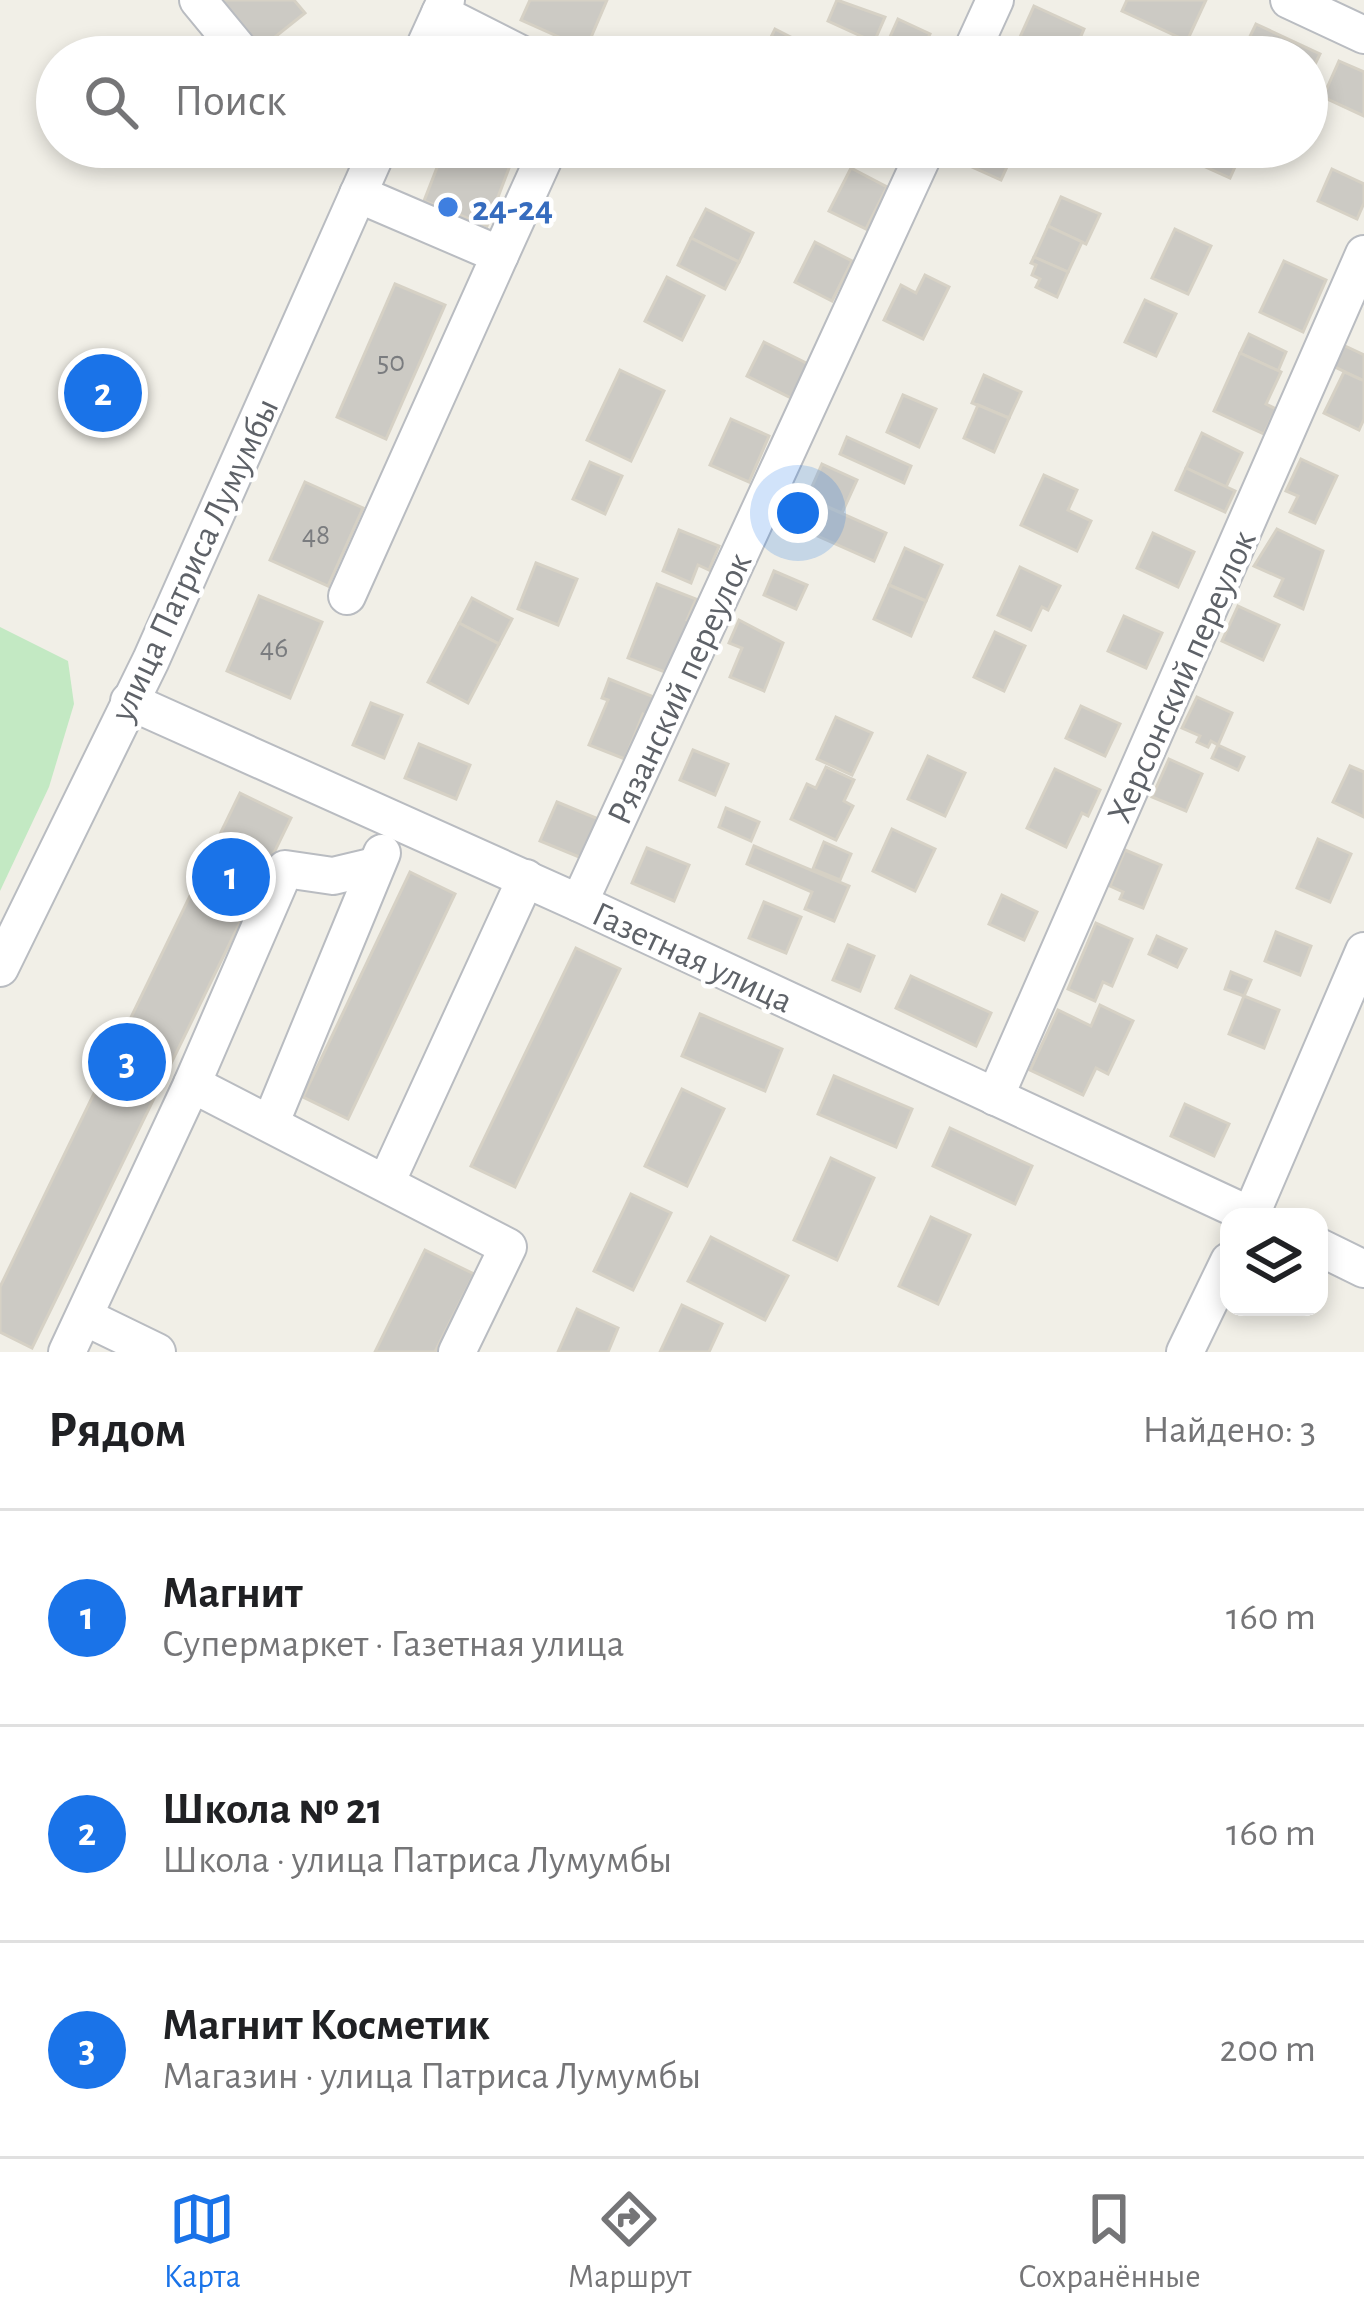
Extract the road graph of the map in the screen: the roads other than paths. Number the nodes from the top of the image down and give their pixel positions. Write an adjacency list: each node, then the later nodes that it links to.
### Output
1 (198, 0): 6 (street)
2 (995, 0): 9 (street)
3 (1289, 0): 5 (street)
4 (443, 6): 7 (street); 8 (street)
5 (1364, 35)
6 (227, 36)
7 (429, 36)
8 (492, 36)
9 (979, 36)
10 (370, 168): 13 (street, улица Патриса Лумумбы)
11 (539, 168): 15 (street)
12 (917, 168): 21 (street, Рязанский переулок)
13 (358, 194): 15 (street); 17 (street, улица Патриса Лумумбы)
14 (1364, 254): 25 (street, Херсонский переулок)
15 (500, 255): 16 (street)
16 (347, 596)
17 (129, 701): 18 (street, Газетная улица); 23 (street, улица Патриса Лумумбы)
18 (398, 821): 19 (street); 20 (street, Газетная улица)
19 (375, 866): 24 (street); 26 (street)
20 (526, 878): 21 (street, Газетная улица); 27 (street)
21 (579, 903): 25 (street, Газетная улица)
22 (1362, 962): 29 (street)
23 (0, 968)
24 (192, 1084): 26 (street); 33 (street)
25 (995, 1097): 28 (street, Газетная улица)
26 (271, 1122): 27 (street)
27 (386, 1183): 36 (street)
28 (1235, 1208)
29 (1255, 1208)
30 (1328, 1251): 31 (street)
31 (1364, 1269)
32 (1220, 1280): 37 (street)
33 (85, 1318): 34 (street); 35 (street)
34 (67, 1352)
35 (158, 1352)
36 (458, 1352)
37 (1185, 1352)

